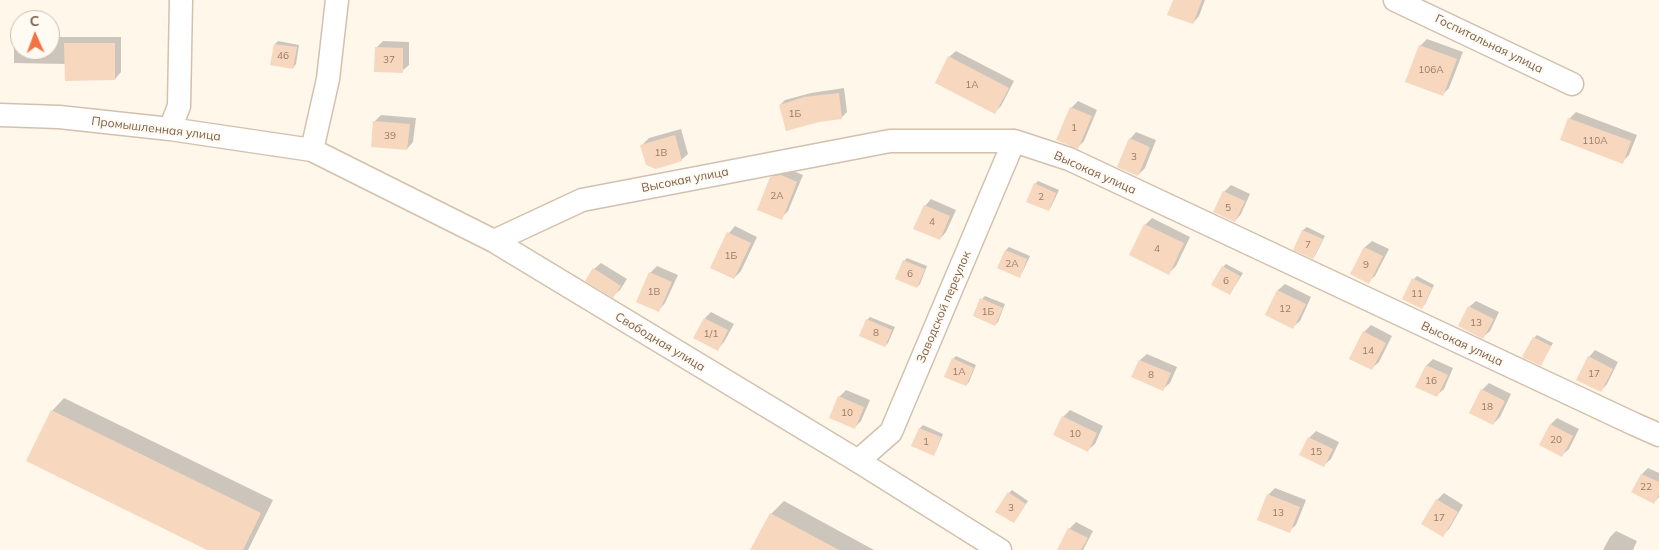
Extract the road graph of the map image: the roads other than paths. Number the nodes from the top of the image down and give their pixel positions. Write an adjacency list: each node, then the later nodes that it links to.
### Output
1 (181, 0): 6 (street)
2 (337, 0): 8 (street)
3 (1404, 1): 4 (street, Госпитальная улица)
4 (1572, 84)
5 (0, 115): 6 (street, Промышленная улица)
6 (170, 130): 8 (street, Промышленная улица)
7 (1014, 141): 9 (street, Высокая улица); 10 (street, Высокая улица); 11 (street, Заводской переулок)
8 (312, 150): 9 (street, Свободная улица)
9 (494, 241): 11 (street, Свободная улица)
10 (1659, 434)
11 (858, 461): 12 (street, Свободная улица)
12 (1000, 550)

